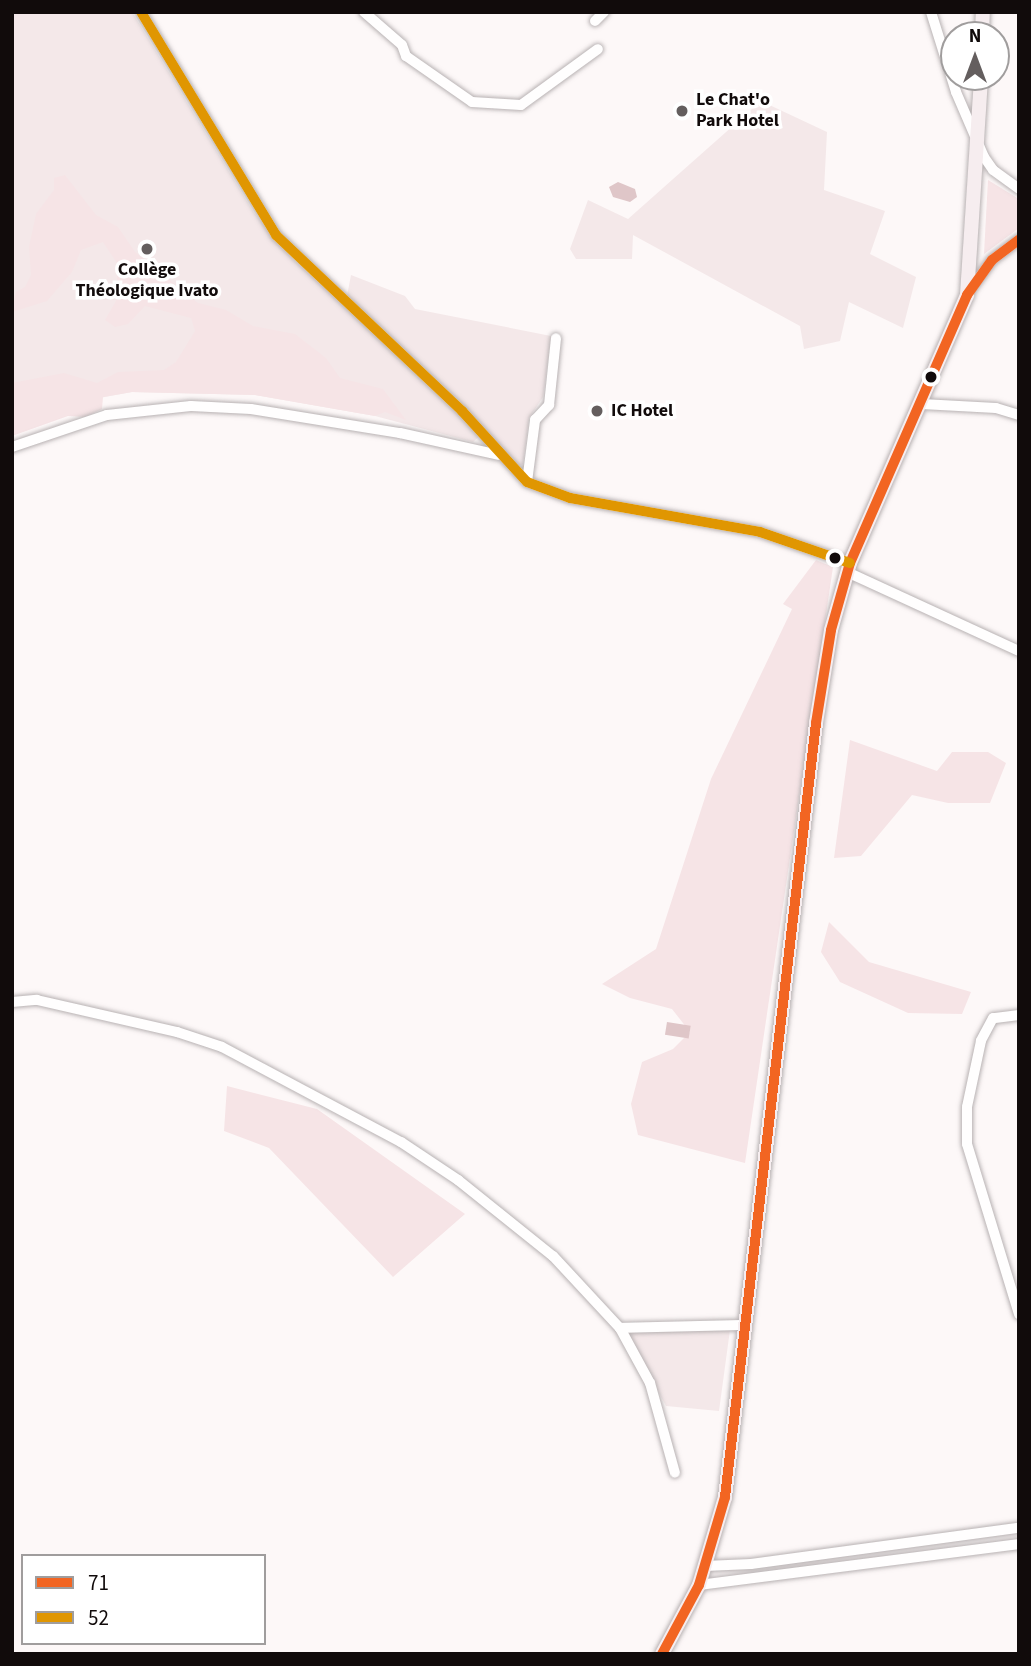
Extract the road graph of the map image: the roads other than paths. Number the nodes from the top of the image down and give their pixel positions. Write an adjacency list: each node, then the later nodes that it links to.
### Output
1 (141, 12): 16 (street)
2 (364, 12): 6 (street)
3 (604, 12): 5 (street)
4 (931, 12): 8 (street)
5 (595, 21)
6 (598, 49)
7 (980, 91): 8 (main road)
8 (978, 144): 9 (street); 11 (main road)
9 (1019, 189)
10 (1019, 240): 11 (street)
11 (967, 295): 13 (main road)
12 (556, 338): 17 (street)
13 (922, 404): 14 (street); 18 (main road)
14 (1019, 415)
15 (12, 447): 16 (street)
16 (499, 455): 17 (street)
17 (527, 482): 18 (street)
18 (849, 567): 19 (street); 23 (main road)
19 (1019, 651)
20 (12, 1002): 24 (street)
21 (1019, 1015): 22 (street)
22 (1019, 1314)
23 (747, 1325): 24 (street); 28 (main road)
24 (620, 1328): 25 (street)
25 (675, 1474)
26 (1019, 1528): 28 (street)
27 (1019, 1545): 29 (street)
28 (705, 1566): 29 (main road)
29 (699, 1585): 30 (main road)
30 (662, 1654)

